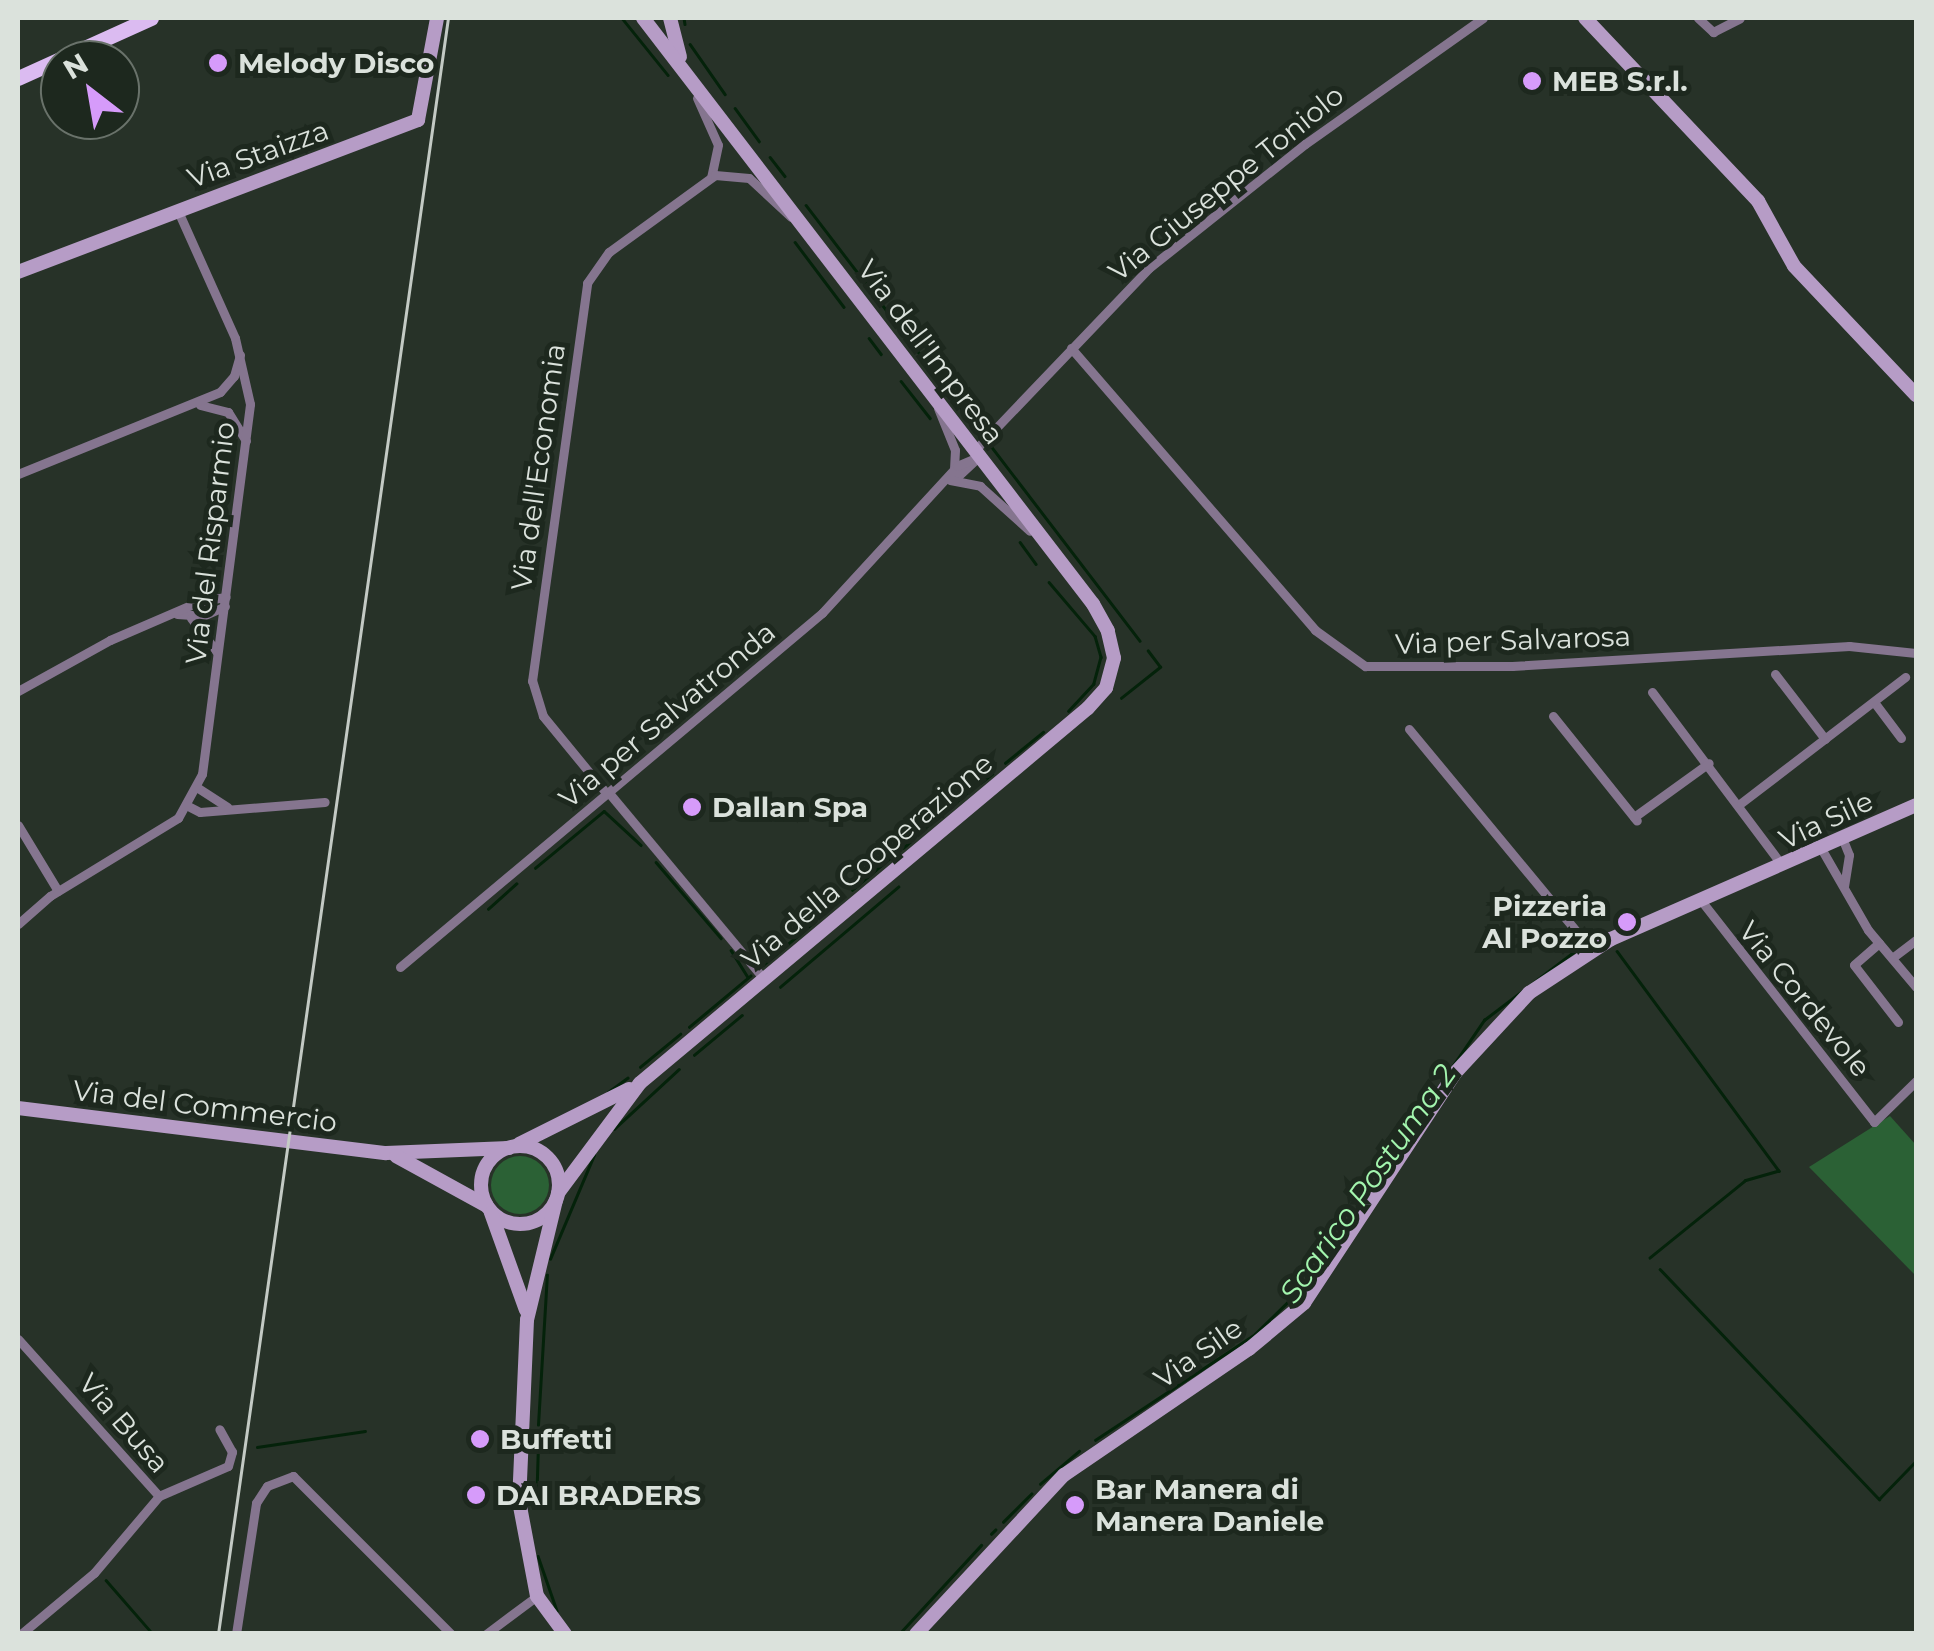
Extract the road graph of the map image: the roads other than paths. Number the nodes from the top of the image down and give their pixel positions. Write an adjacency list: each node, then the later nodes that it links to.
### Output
1 (151, 18): 10 (main road)
2 (437, 18): 12 (street, Via Staizza)
3 (644, 18): 9 (street, Via dell'Impresa)
4 (670, 18): 9 (street, Via dell'Impresa)
5 (1484, 18): 15 (street, Via Giuseppe Toniolo)
6 (1585, 18): 18 (street)
7 (1698, 18): 8 (street)
8 (1740, 18)
9 (685, 68): 11 (street); 13 (street, Via dell'Impresa)
10 (18, 78)
11 (709, 178): 13 (street); 45 (street, Via dell'Economia)
12 (178, 211): 14 (street, Via Staizza); 16 (street, Via del Risparmio)
13 (804, 226): 20 (street, Via dell'Impresa)
14 (18, 272)
15 (1072, 348): 24 (street, Via Giuseppe Toniolo); 31 (street, Via per Salvarosa)
16 (240, 351): 17 (street); 19 (street, Via del Risparmio)
17 (220, 392): 19 (street); 21 (street)
18 (1916, 395)
19 (250, 396): 22 (street); 23 (street, Via del Risparmio)
20 (934, 396): 24 (street, Via dell'Impresa); 26 (street)
21 (192, 406): 22 (street); 25 (street)
22 (222, 409): 23 (street)
23 (248, 446): 28 (street, Via del Risparmio)
24 (977, 453): 26 (street, Via per Salvatronda); 27 (street, Via dell'Impresa)
25 (18, 474)
26 (952, 477): 27 (street); 45 (street, Via per Salvatronda)
27 (1043, 540): 34 (street, Via dell'Impresa)
28 (226, 601): 29 (street); 30 (street); 32 (street, Via del Risparmio)
29 (170, 616): 30 (street); 36 (street)
30 (187, 616): 32 (street)
31 (1916, 652)
32 (218, 660): 44 (street, Via del Risparmio)
33 (1775, 674): 41 (street)
34 (1111, 676): 64 (street, Via della Cooperazione)
35 (1905, 676): 38 (street)
36 (18, 691)
37 (1652, 692): 43 (street)
38 (1874, 702): 41 (street); 42 (street)
39 (1553, 716): 43 (street)
40 (1409, 729): 61 (street)
41 (1826, 738): 47 (street)
42 (1901, 738)
43 (1709, 763): 47 (street)
44 (198, 788): 49 (street); 50 (street)
45 (608, 794): 63 (street, Via per Salvatronda); 64 (street, Via dell'Economia)
46 (325, 802): 50 (street)
47 (1741, 803): 54 (street)
48 (1916, 805): 52 (street, Via Sile)
49 (188, 806): 50 (street); 56 (street)
50 (230, 808)
51 (18, 825): 56 (street)
52 (1843, 840): 53 (street, Via Sile); 55 (street)
53 (1822, 850): 54 (street, Via Sile); 55 (street)
54 (1783, 868): 57 (street, Via Sile)
55 (1844, 888): 60 (street)
56 (58, 891): 58 (street)
57 (1703, 903): 61 (street, Via Sile); 68 (street, Via Cordevole)
58 (18, 924)
59 (1916, 940): 62 (street)
60 (1879, 943): 62 (street); 66 (street)
61 (1590, 950): 84 (street, Via Sile)
62 (1892, 958): 65 (street)
63 (400, 967)
64 (764, 979): 67 (street, Via della Cooperazione)
65 (1916, 987)
66 (1898, 1022)
67 (646, 1078): 70 (street, Via della Cooperazione); 72 (street, Via della Cooperazione)
68 (1916, 1082)
69 (18, 1108): 71 (street, Via del Commercio)
70 (510, 1148): 71 (street, Via del Commercio); 72 (street); 73 (street)
71 (386, 1153): 73 (street, Via del Commercio)
72 (557, 1196): 73 (street); 74 (street, Via della Cooperazione)
73 (489, 1208): 74 (street, Via della Cooperazione)
74 (528, 1320): 78 (street, Via della Cooperazione)
75 (18, 1339): 77 (street, Via Busa)
76 (219, 1430): 77 (street, Via Busa)
77 (158, 1496): 79 (street)
78 (537, 1596): 82 (street); 83 (street, Via della Cooperazione)
79 (22, 1634)
80 (236, 1634): 81 (street)
81 (451, 1634)
82 (486, 1634)
83 (565, 1634)
84 (916, 1634)

